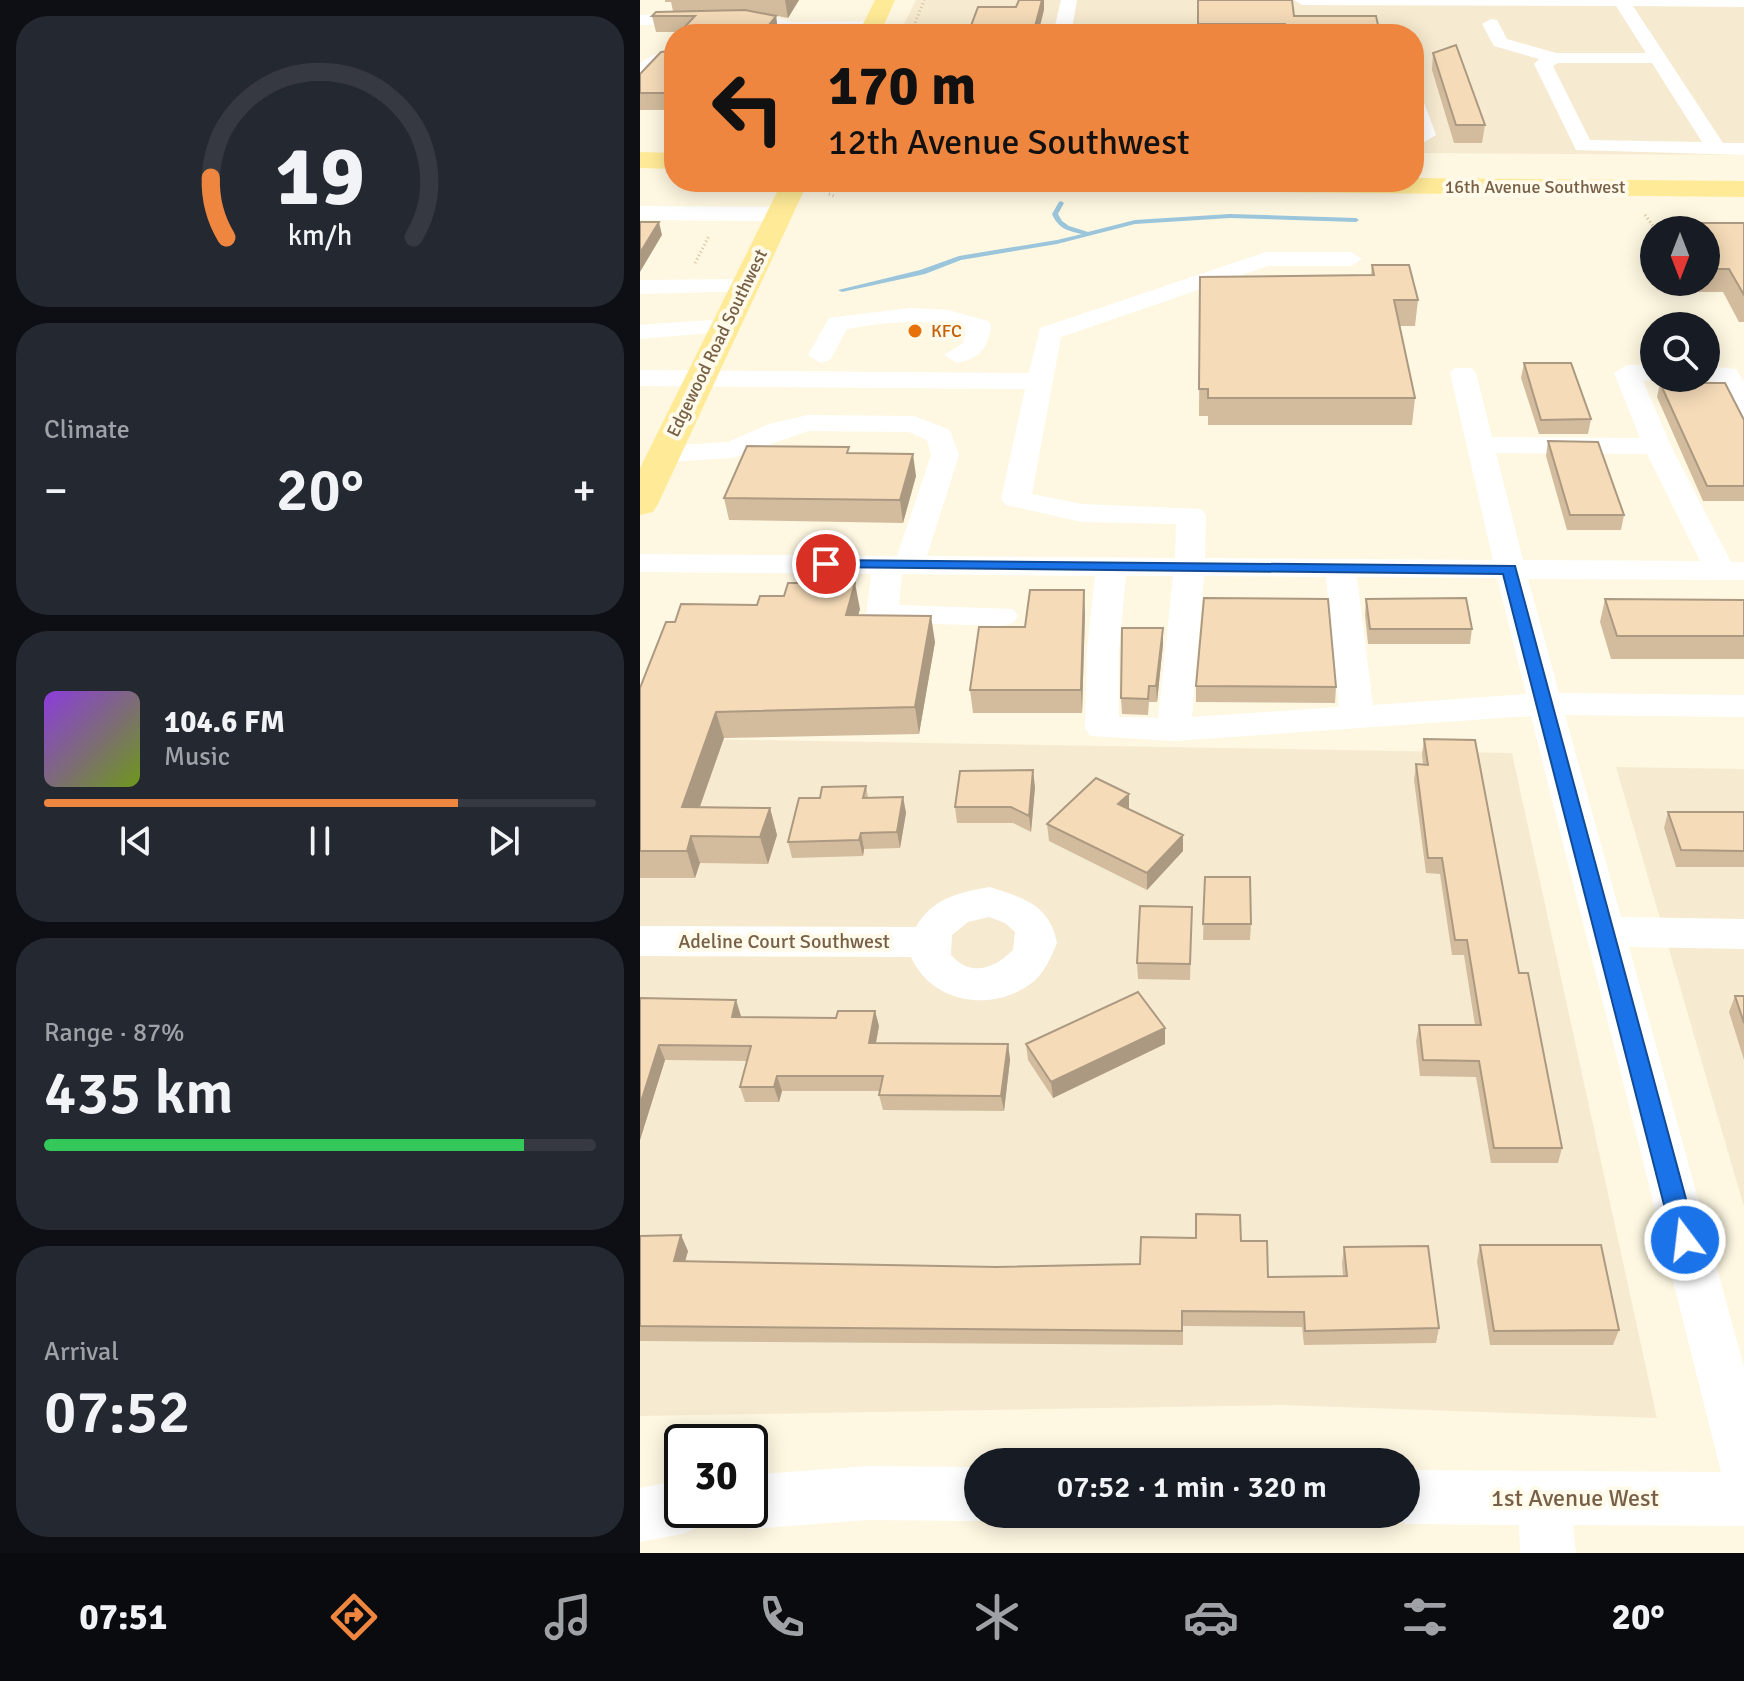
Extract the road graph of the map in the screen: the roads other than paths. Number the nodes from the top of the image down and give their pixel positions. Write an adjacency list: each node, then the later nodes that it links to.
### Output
1 (885, 0): 9 (main road)
2 (1069, 0): 10 (street)
3 (1302, 0): 4 (street)
4 (1621, 1): 5 (street); 15 (street)
5 (1738, 2): 6 (street)
6 (1744, 17)
7 (640, 20): 8 (street)
8 (779, 24)
9 (873, 24)
10 (1064, 24)
11 (1491, 24): 14 (street)
12 (640, 44): 13 (street)
13 (664, 48)
14 (1555, 58): 15 (street); 18 (street)
15 (1658, 58): 18 (street)
16 (664, 61): 17 (street)
17 (640, 73)
18 (1715, 146): 19 (street)
19 (1744, 149)
20 (640, 160): 21 (main road)
21 (664, 161)
22 (1424, 172): 24 (main road, 16th Avenue Southwest)
23 (640, 174): 25 (main road)
24 (1744, 174)
25 (664, 175)
26 (1424, 186): 27 (main road, 16th Avenue Southwest)
27 (1744, 189)
28 (790, 192): 30 (main road, Edgewood Road Southwest)
29 (640, 213): 30 (street)
30 (780, 214): 32 (main road, Edgewood Road Southwest)
31 (1351, 259): 43 (street)
32 (745, 286): 33 (street); 34 (main road, Edgewood Road Southwest)
33 (640, 287)
34 (725, 326): 35 (street); 42 (main road, Edgewood Road Southwest)
35 (640, 332)
36 (816, 367): 37 (street); 37 (street); 42 (street)
37 (953, 368): 43 (street)
38 (1463, 373): 45 (street)
39 (1640, 373): 47 (street)
40 (1720, 374): 44 (street)
41 (640, 378): 42 (street)
42 (700, 379): 46 (main road, Edgewood Road Southwest)
43 (1040, 381): 52 (street)
44 (1744, 409)
45 (1480, 445): 47 (street); 54 (street)
46 (658, 446): 48 (main road, Edgewood Road Southwest); 50 (street)
47 (1657, 446): 55 (street)
48 (640, 504)
49 (640, 563): 50 (street)
50 (899, 565): 51 (street); 56 (street)
51 (1111, 566): 52 (street); 60 (street)
52 (1190, 567): 53 (street); 60 (street)
53 (1340, 568): 54 (street); 59 (street)
54 (1510, 569): 55 (street); 57 (street)
55 (1732, 571)
56 (1002, 616)
57 (1545, 704): 58 (street); 59 (street); 61 (street)
58 (1744, 706)
59 (1357, 718): 60 (street)
60 (1174, 730)
61 (1605, 932): 62 (street); 65 (street)
62 (1744, 934)
63 (640, 941): 64 (street, Adeline Court Southwest)
64 (929, 942)
65 (1744, 1464)
66 (964, 1494): 70 (street)
67 (1420, 1497): 68 (street, 1st Avenue West)
68 (1544, 1498): 69 (street, 1st Avenue West); 73 (street)
69 (1744, 1499)
70 (768, 1501)
71 (664, 1510): 72 (street)
72 (640, 1515)
73 (1548, 1553)

